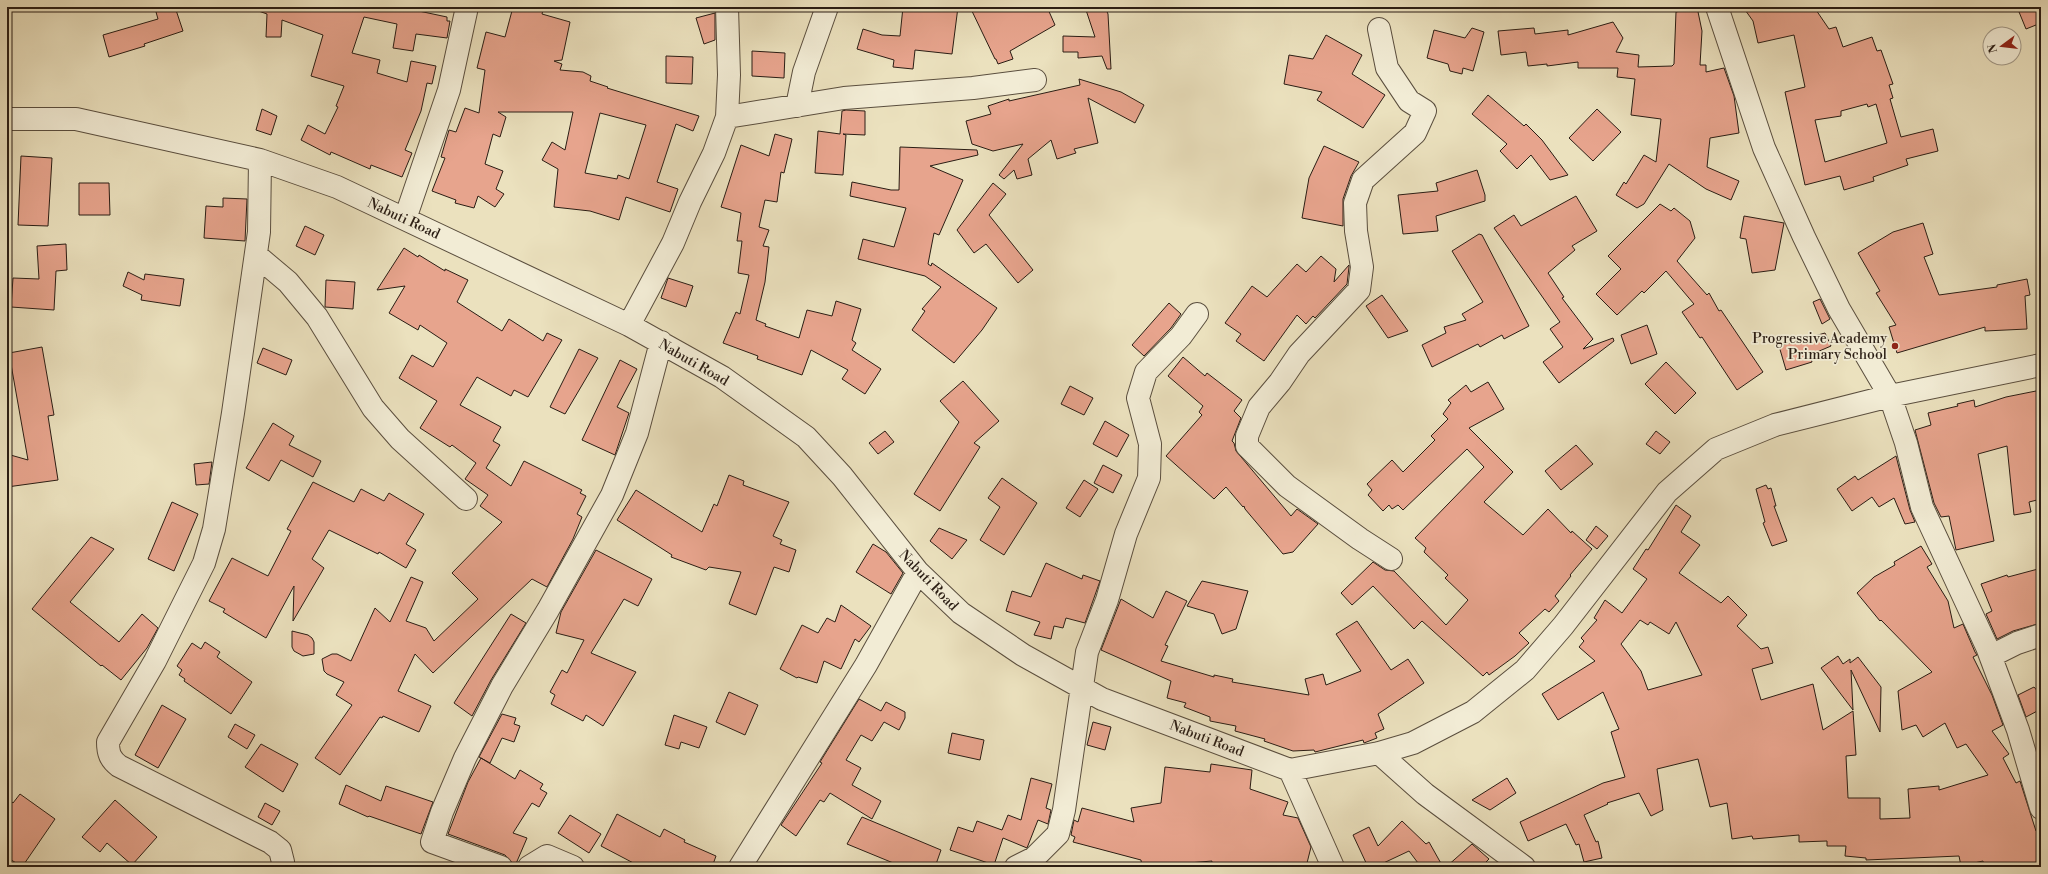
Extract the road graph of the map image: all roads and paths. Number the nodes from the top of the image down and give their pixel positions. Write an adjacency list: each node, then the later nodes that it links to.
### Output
1 (467, 7): 11 (street)
2 (727, 7): 8 (street)
3 (827, 7): 7 (street)
4 (1717, 7): 17 (street)
5 (1379, 29): 19 (street)
6 (1035, 80): 7 (street)
7 (797, 106): 8 (street)
8 (727, 117): 14 (street)
9 (7, 119): 10 (street, Nabuti Road)
10 (260, 160): 11 (street, Nabuti Road); 12 (street)
11 (405, 219): 14 (street, Nabuti Road)
12 (256, 254): 18 (street); 27 (street)
13 (1197, 314): 23 (street)
14 (629, 325): 15 (street, Nabuti Road)
15 (661, 342): 20 (street, Nabuti Road); 28 (street)
16 (2041, 366): 17 (street)
17 (1890, 396): 22 (street); 24 (street)
18 (466, 499)
19 (1392, 559)
20 (918, 572): 23 (street, Nabuti Road); 31 (street)
21 (2041, 635): 22 (street)
22 (1991, 656): 26 (street)
23 (1082, 688): 25 (street, Nabuti Road); 32 (street)
24 (1379, 753): 25 (street); 34 (street)
25 (1290, 770): 33 (street)
26 (2041, 808)
27 (282, 867)
28 (501, 867)
29 (529, 867): 30 (street)
30 (573, 867)
31 (740, 867)
32 (1016, 867)
33 (1333, 867)
34 (1524, 867)

